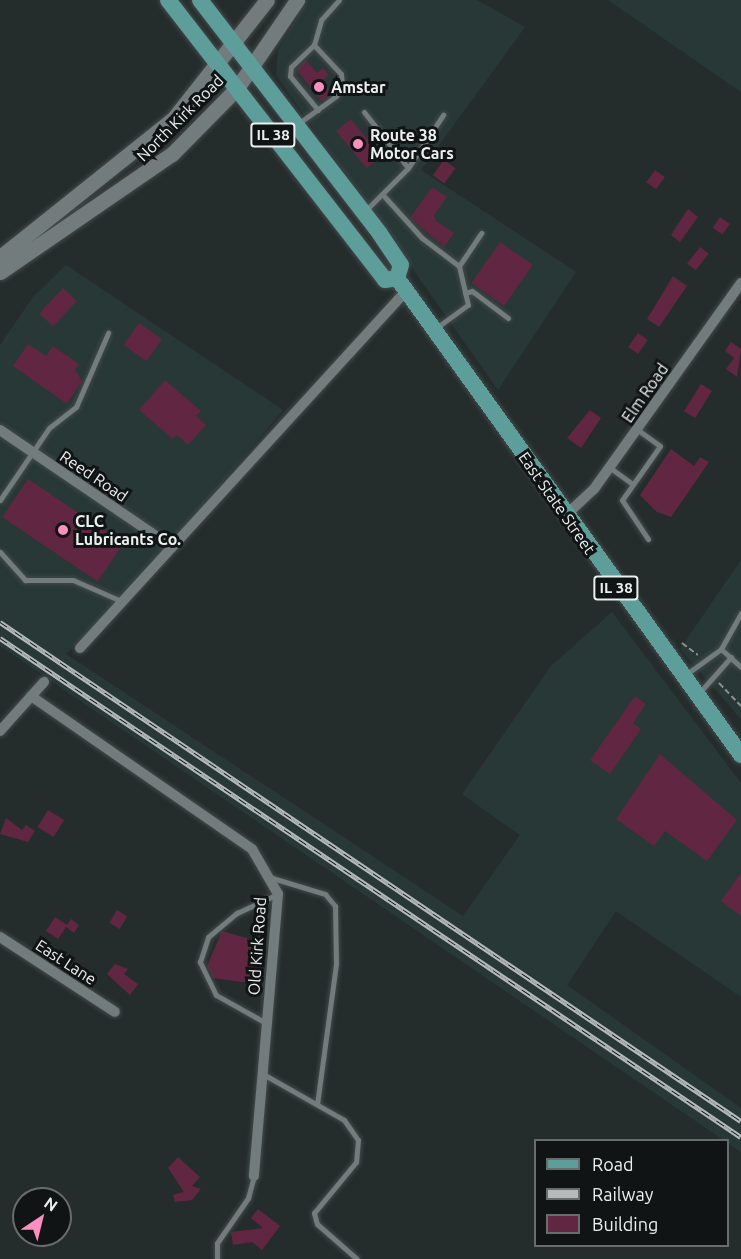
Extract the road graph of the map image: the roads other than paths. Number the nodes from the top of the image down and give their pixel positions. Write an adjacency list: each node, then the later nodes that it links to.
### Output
1 (168, 0): 8 (main road, East State Street / IL 38)
2 (200, 0): 6 (main road, East State Street / IL 38)
3 (267, 0): 6 (street, North Kirk Road)
4 (297, 0): 9 (street, North Kirk Road)
5 (339, 0): 7 (lane)
6 (235, 44): 8 (street, North Kirk Road); 9 (main road, East State Street / IL 38)
7 (314, 45): 11 (lane); 11 (lane)
8 (219, 65): 10 (main road, East State Street / IL 38); 19 (street, North Kirk Road)
9 (252, 66): 10 (street, North Kirk Road); 14 (main road, East State Street / IL 38)
10 (237, 88): 19 (street, North Kirk Road); 22 (main road, East State Street / IL 38)
11 (318, 110): 14 (lane)
12 (364, 112): 15 (lane)
13 (443, 115): 15 (lane)
14 (297, 125): 17 (main road, East State Street / IL 38)
15 (408, 168): 16 (lane)
16 (383, 195): 17 (lane); 20 (lane)
17 (364, 212): 22 (main road, East State Street / IL 38)
18 (482, 234): 20 (lane)
19 (4, 261)
20 (459, 266): 23 (lane)
21 (741, 283): 27 (street, Elm Road)
22 (402, 285): 25 (main road, East State Street / IL 38); 35 (street)
23 (465, 293): 24 (lane); 25 (lane)
24 (508, 318)
25 (434, 329): 33 (main road, East State Street / IL 38)
26 (108, 333): 29 (lane)
27 (638, 429): 30 (street, Elm Road); 31 (lane)
28 (0, 430): 29 (street, Reed Road)
29 (33, 453): 32 (lane); 35 (street, Reed Road)
30 (609, 467): 31 (lane); 33 (street, Elm Road)
31 (632, 484): 34 (lane)
32 (0, 500)
33 (566, 515): 43 (main road, East State Street / IL 38)
34 (648, 539)
35 (172, 547): 37 (street)
36 (0, 552): 37 (lane)
37 (121, 601): 39 (street)
38 (741, 613): 40 (lane)
39 (80, 648)
40 (722, 649): 41 (lane); 43 (lane)
41 (731, 657): 42 (lane); 46 (lane)
42 (741, 667)
43 (681, 678): 46 (main road, East State Street / IL 38)
44 (44, 682): 45 (street)
45 (31, 696): 47 (street); 49 (street, Old Kirk Road)
46 (696, 698): 48 (main road, East State Street / IL 38)
47 (0, 731)
48 (741, 755)
49 (268, 876): 50 (street, Old Kirk Road); 55 (lane)
50 (278, 894): 53 (street, Old Kirk Road); 53 (lane)
51 (0, 938): 52 (street, East Lane)
52 (115, 1012)
53 (266, 1023): 54 (street, Old Kirk Road)
54 (263, 1074): 55 (lane); 56 (street, Old Kirk Road)
55 (317, 1104): 58 (lane)
56 (254, 1176): 57 (lane)
57 (217, 1259)
58 (357, 1259)

